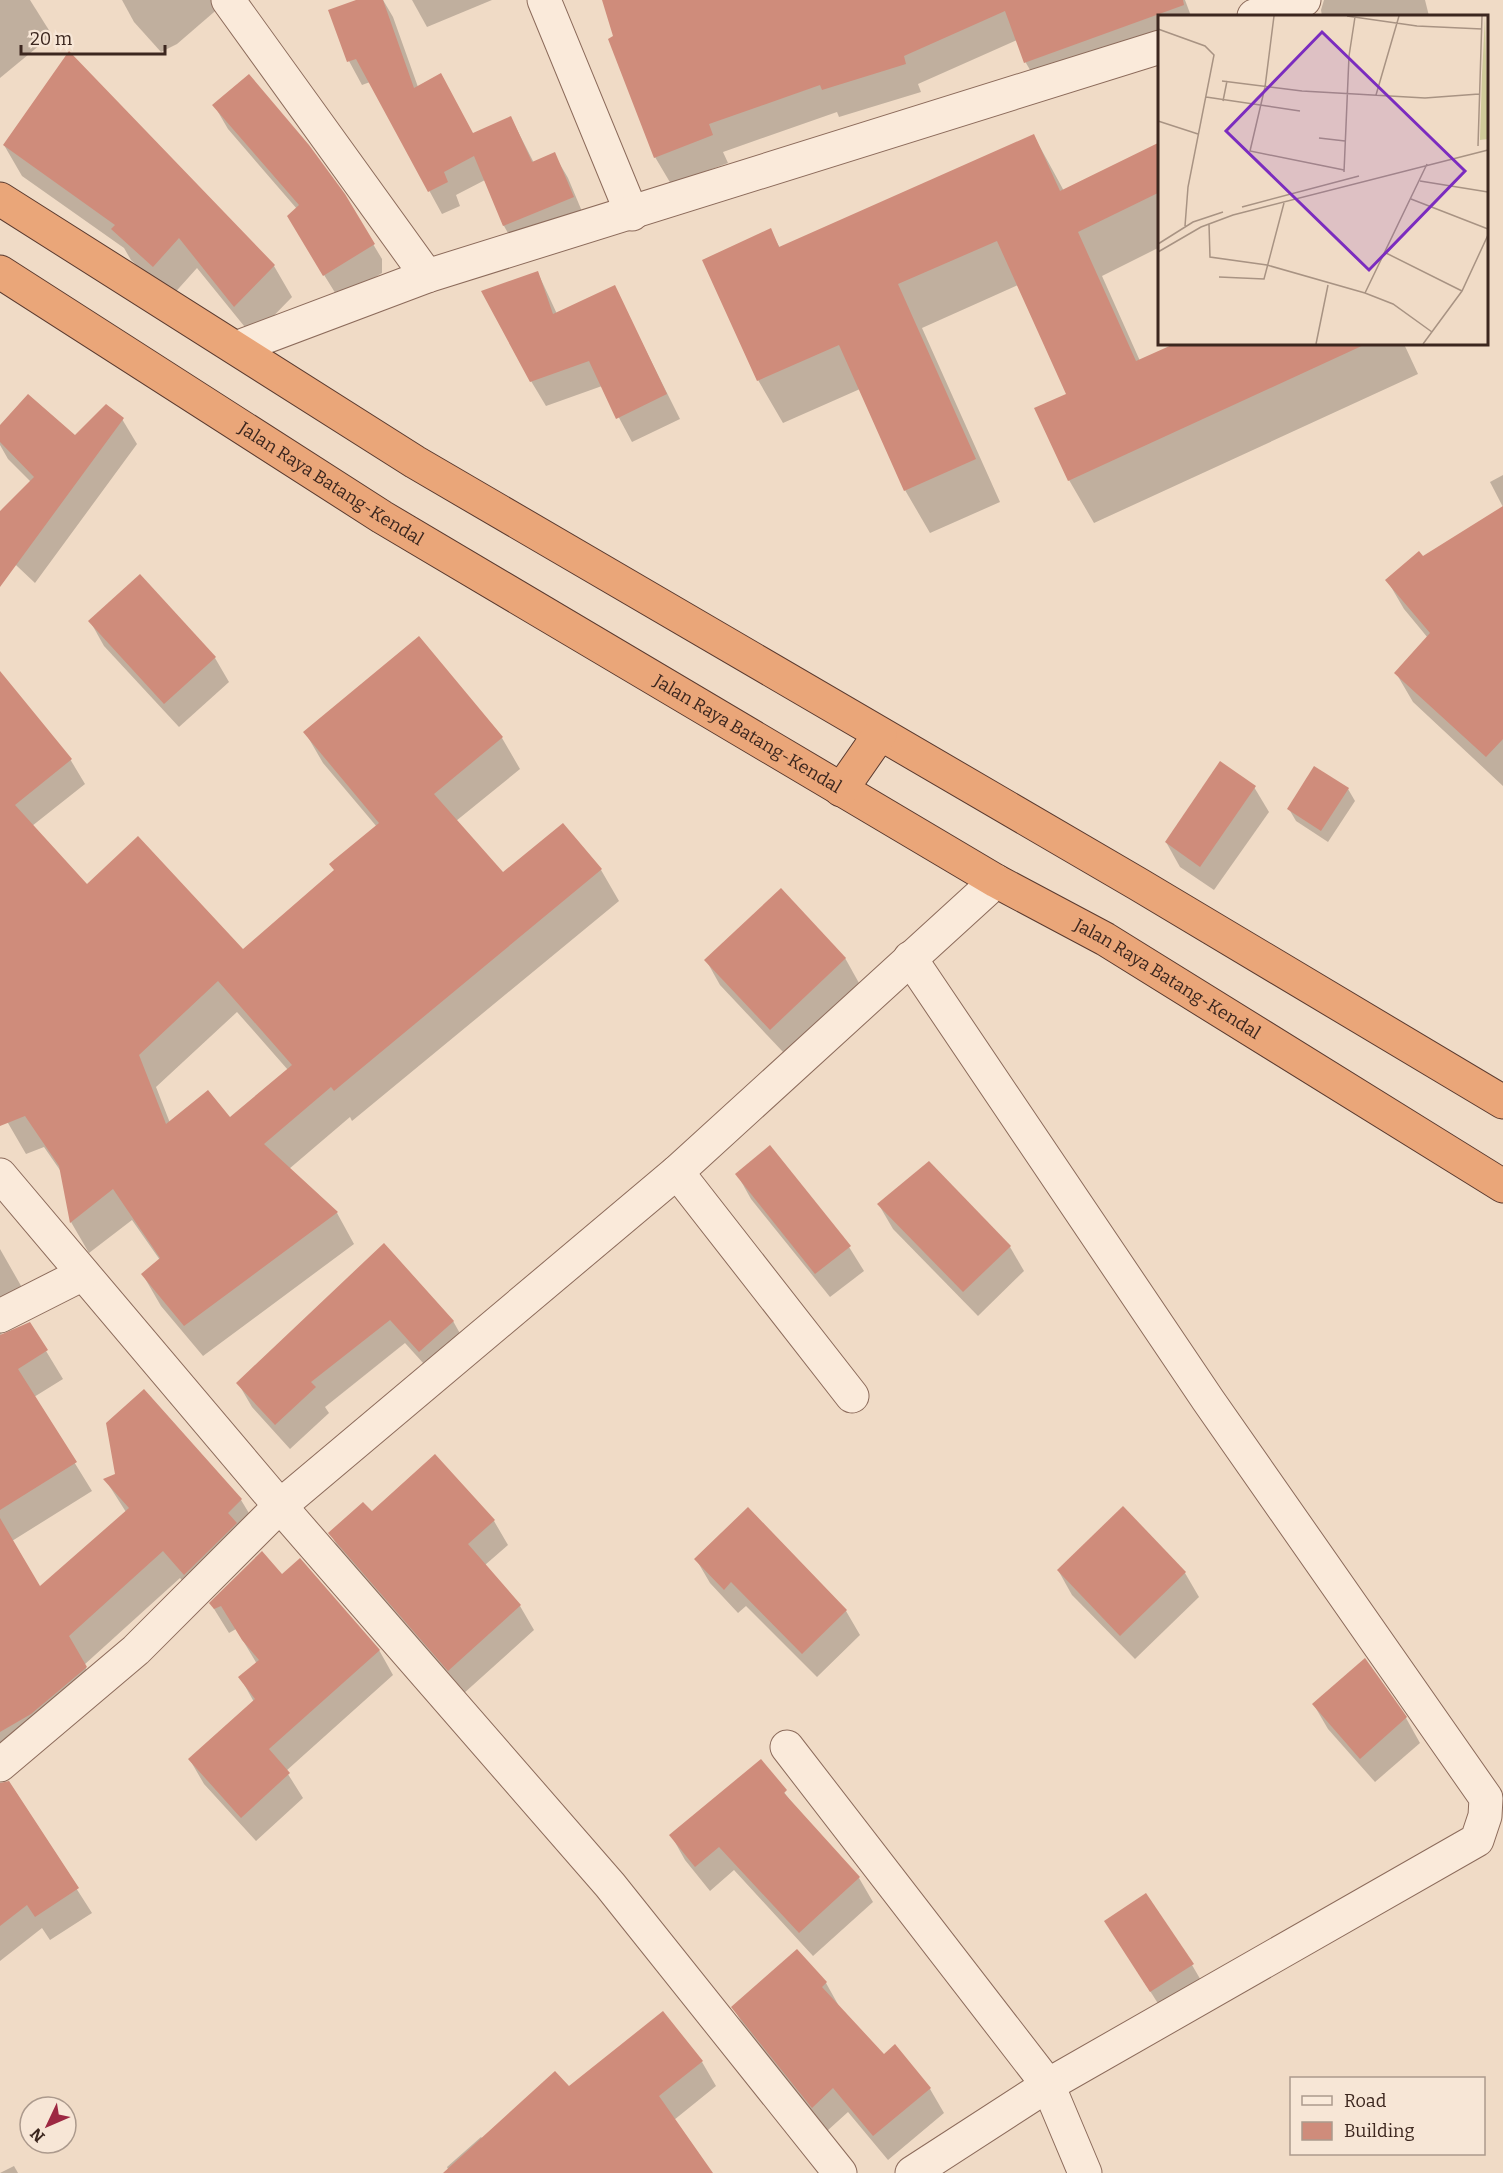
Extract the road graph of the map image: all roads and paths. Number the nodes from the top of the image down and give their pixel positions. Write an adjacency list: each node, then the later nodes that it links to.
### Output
1 (228, 0): 11 (street)
2 (544, 0): 9 (street)
3 (1243, 0): 5 (street)
4 (1304, 0): 6 (street)
5 (1249, 15)
6 (1257, 15)
7 (1158, 48): 9 (street)
8 (0, 199): 12 (highway)
9 (632, 214): 11 (street)
10 (0, 272): 14 (highway, Jalan Raya Batang-Kendal)
11 (427, 276): 12 (street)
12 (236, 348): 13 (highway)
13 (880, 734): 14 (highway); 17 (highway)
14 (841, 790): 15 (highway, Jalan Raya Batang-Kendal)
15 (996, 881): 16 (street); 20 (highway, Jalan Raya Batang-Kendal)
16 (910, 958): 18 (street); 27 (street)
17 (1503, 1102)
18 (677, 1172): 23 (street); 24 (street)
19 (0, 1175): 21 (street)
20 (1503, 1186)
21 (83, 1274): 22 (street); 24 (street)
22 (0, 1316)
23 (852, 1396)
24 (280, 1506): 26 (street); 28 (street)
25 (787, 1747): 27 (street)
26 (0, 1765)
27 (1048, 2085): 29 (street); 30 (street)
28 (840, 2173)
29 (912, 2173)
30 (1085, 2173)

